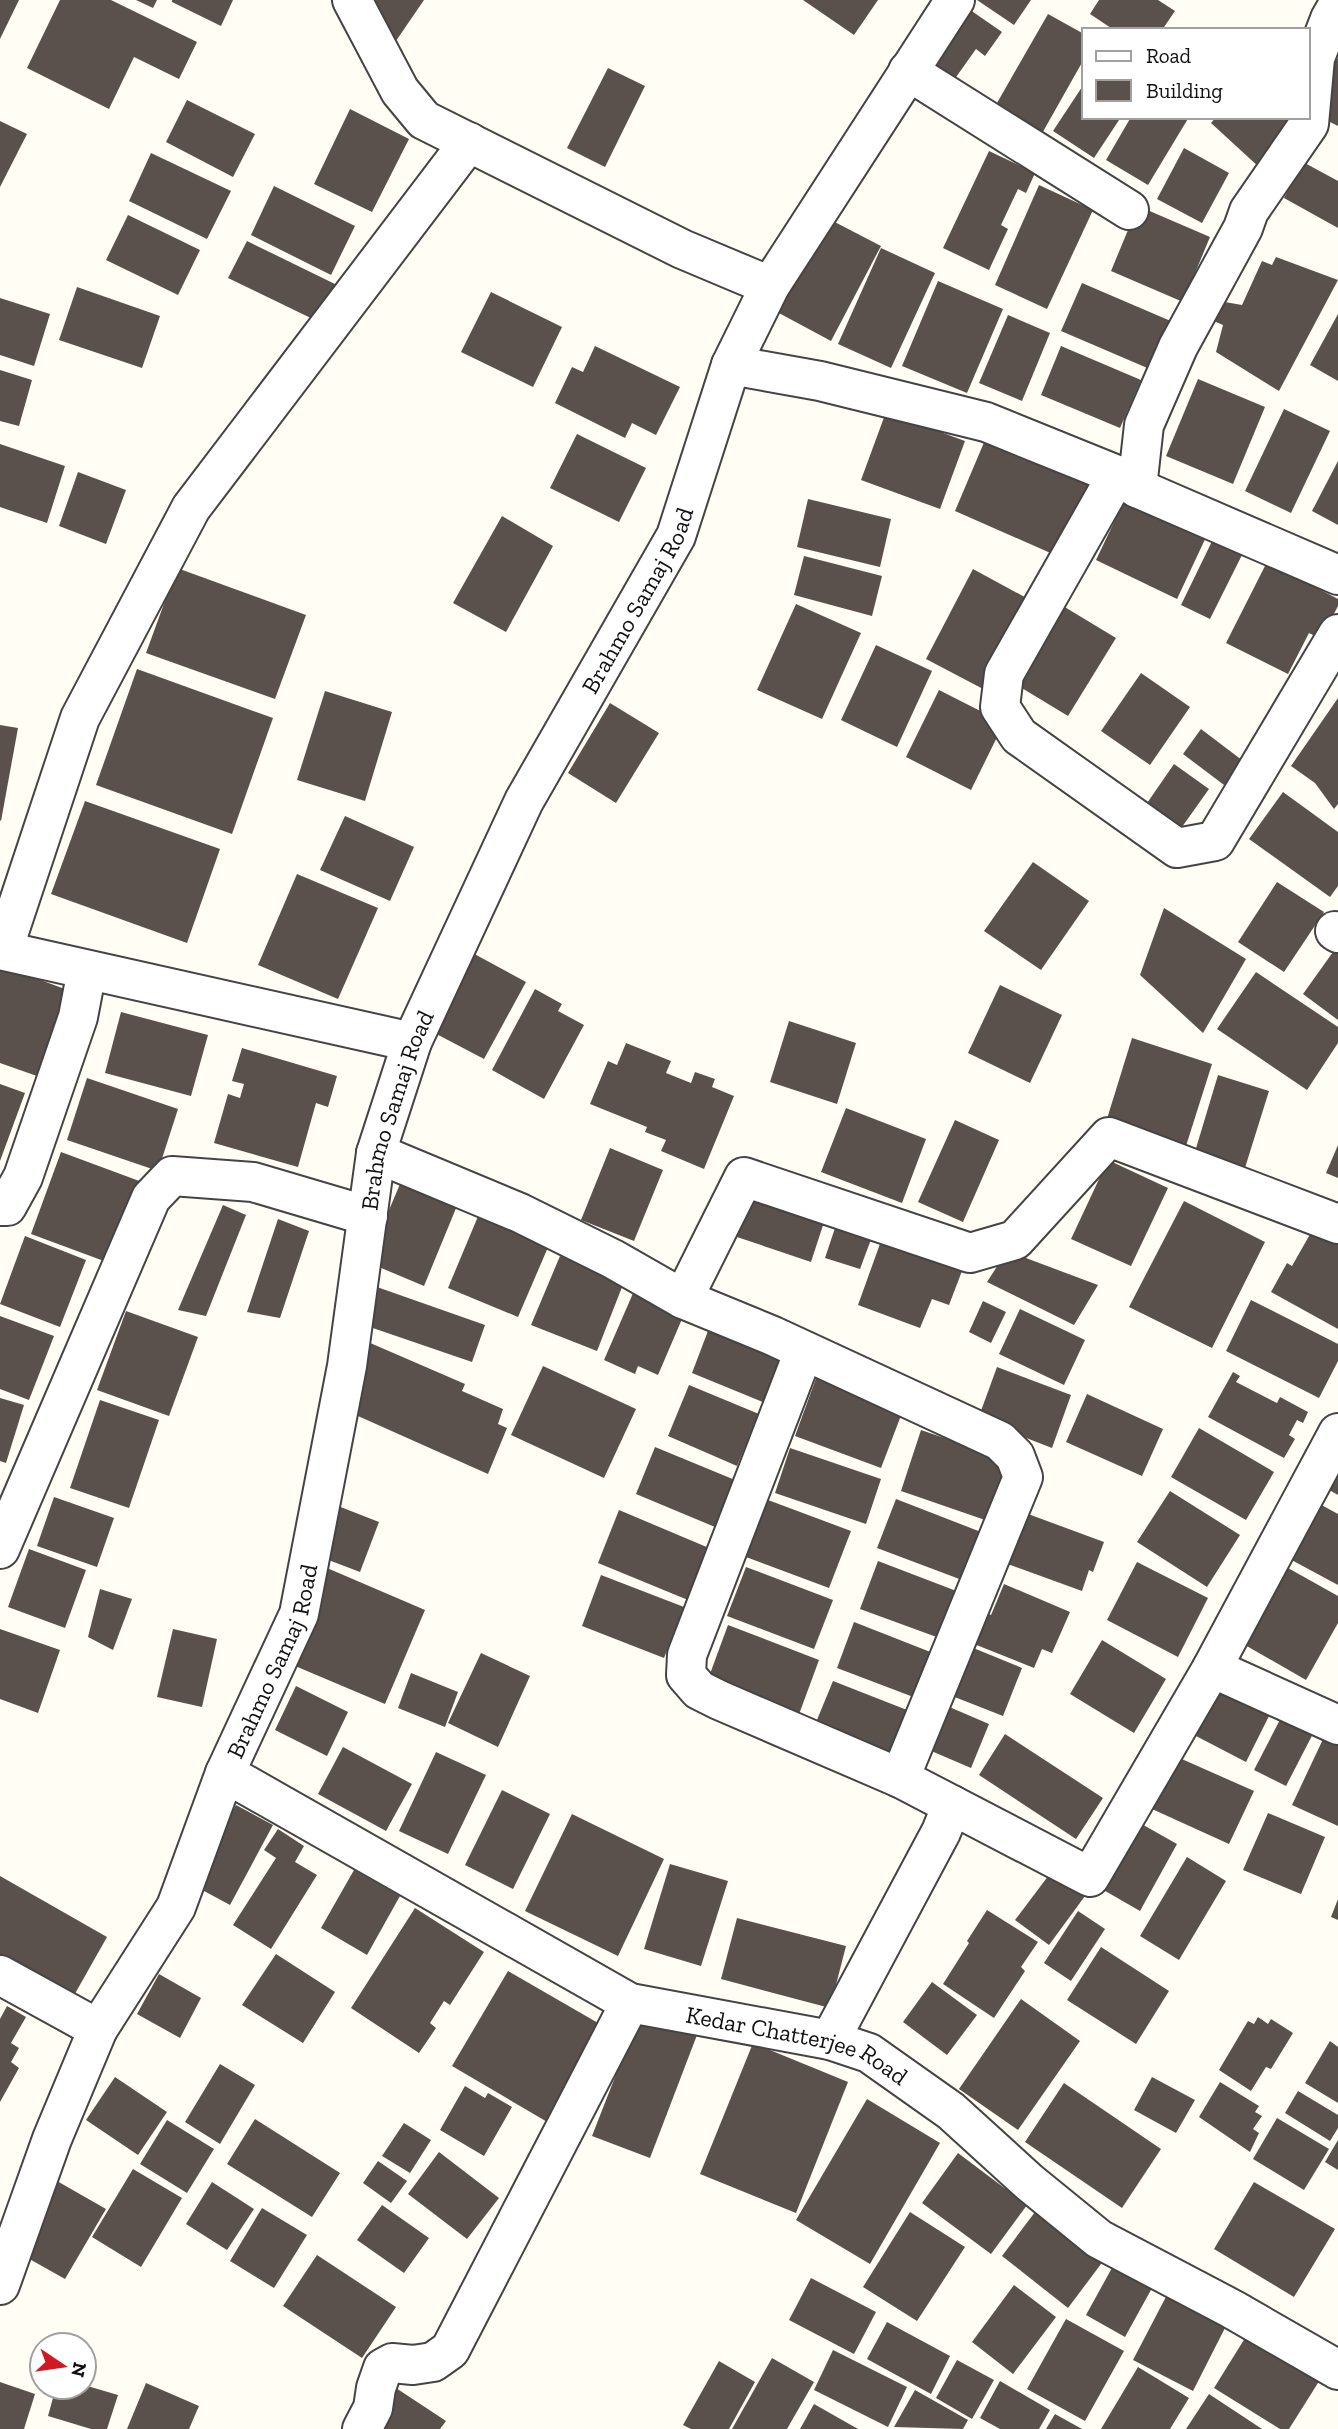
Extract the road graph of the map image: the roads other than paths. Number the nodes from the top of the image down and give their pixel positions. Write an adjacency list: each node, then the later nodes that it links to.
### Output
1 (352, 0): 9 (street)
2 (955, 0): 6 (street, Brahmo Samaj Road)
3 (1327, 0): 5 (street)
4 (1338, 5): 7 (street)
5 (1306, 28)
6 (908, 71): 10 (street); 11 (street, Brahmo Samaj Road)
7 (1310, 113)
8 (1309, 119): 13 (street)
9 (469, 142): 11 (street); 16 (street)
10 (1129, 210)
11 (770, 286): 12 (street, Brahmo Samaj Road)
12 (731, 365): 13 (street); 18 (street, Brahmo Samaj Road)
13 (1127, 482): 14 (street); 15 (street)
14 (1338, 575)
15 (1338, 634)
16 (2, 950): 17 (street)
17 (87, 970): 18 (street); 20 (street)
18 (412, 1042): 19 (street, Brahmo Samaj Road)
19 (376, 1153): 21 (street, Brahmo Samaj Road); 23 (street)
20 (0, 1206)
21 (368, 1216): 26 (street); 29 (street, Brahmo Samaj Road)
22 (1338, 1224): 23 (street)
23 (683, 1299): 24 (street)
24 (804, 1350): 30 (street); 30 (street)
25 (1338, 1433): 27 (street)
26 (0, 1549)
27 (1212, 1668): 28 (street); 31 (street)
28 (1338, 1725)
29 (225, 1773): 33 (street, Kedar Chatterjee Road); 34 (street, Brahmo Samaj Road)
30 (900, 1778): 31 (street)
31 (952, 1805): 35 (street)
32 (0, 1975): 34 (street)
33 (630, 2003): 35 (street, Kedar Chatterjee Road); 38 (street)
34 (98, 2029): 36 (street, Brahmo Samaj Road)
35 (830, 2040): 37 (street, Kedar Chatterjee Road)
36 (0, 2285)
37 (1338, 2370)
38 (362, 2429)

